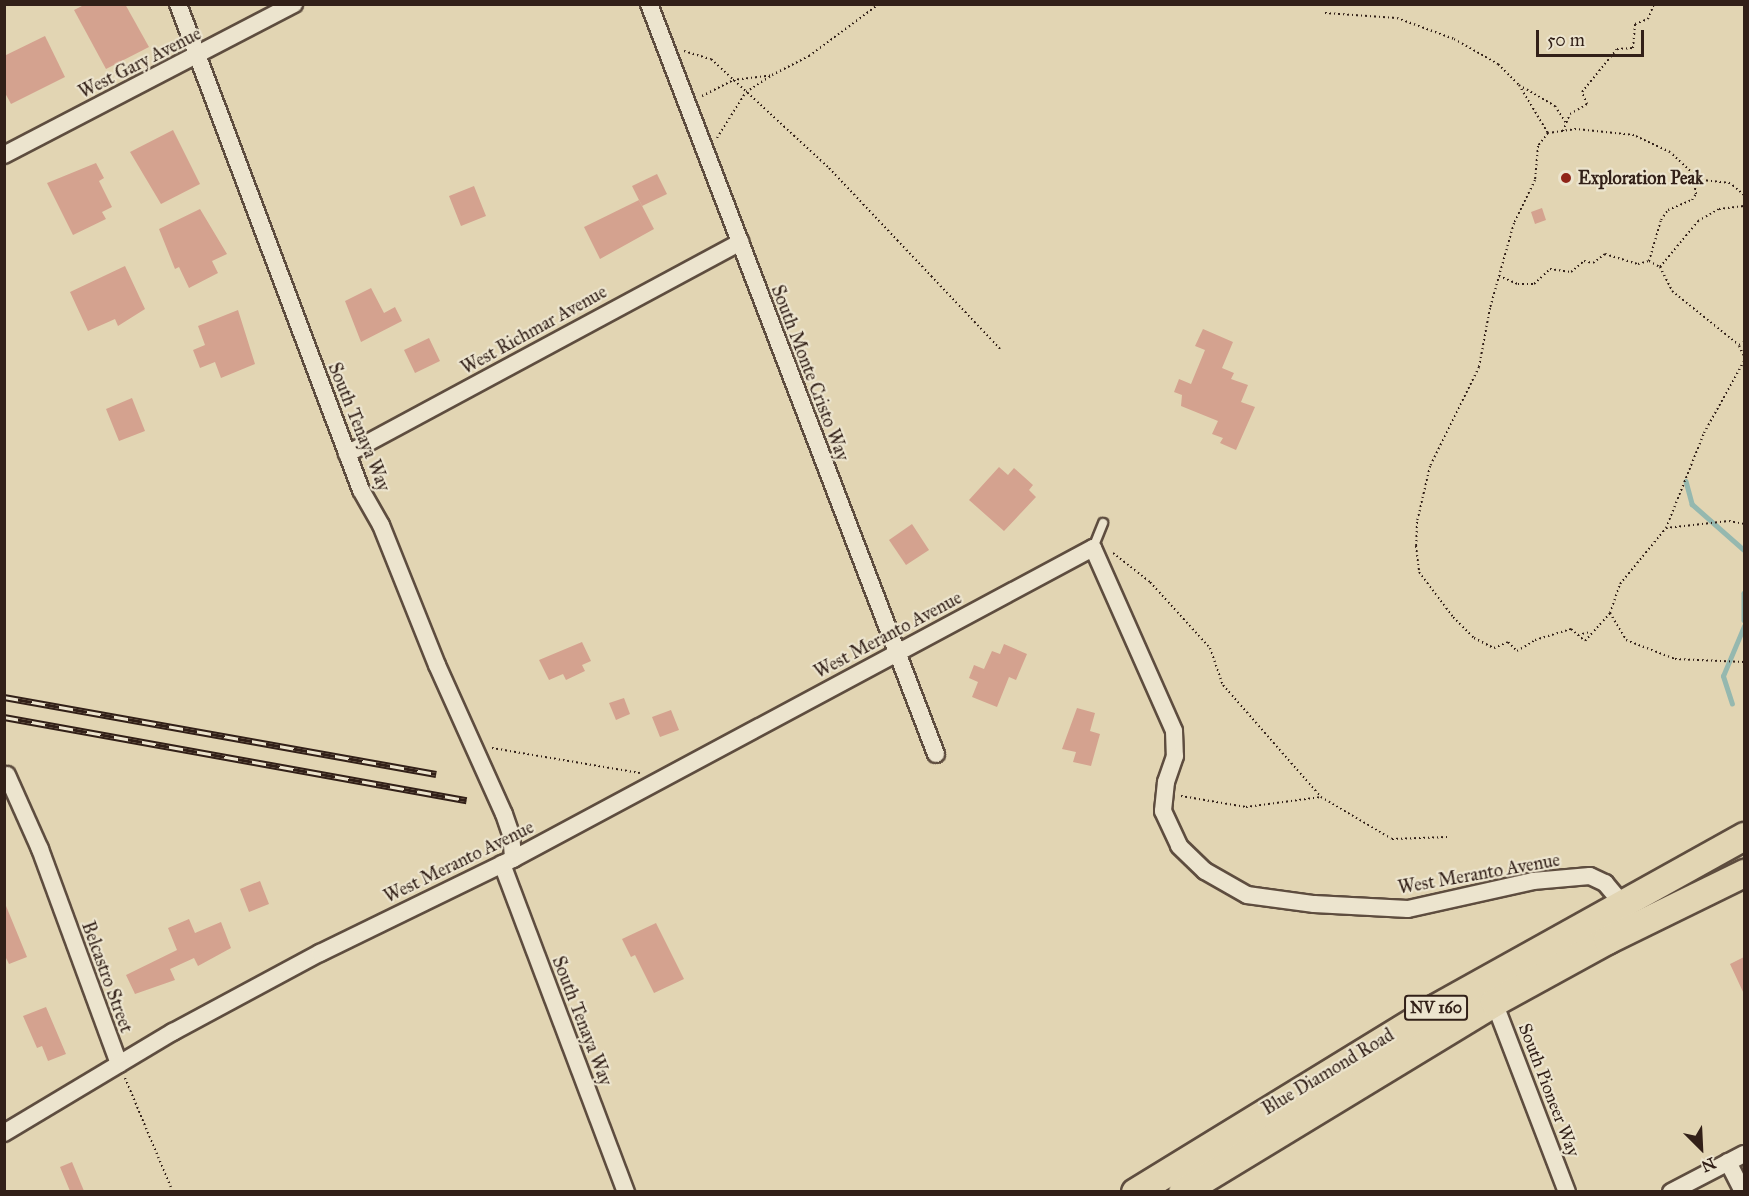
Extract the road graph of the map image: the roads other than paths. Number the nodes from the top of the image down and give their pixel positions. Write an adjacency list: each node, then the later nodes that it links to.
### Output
1 (178, 4): 4 (street, South Tenaya Way)
2 (294, 4): 4 (street, West Gary Avenue)
3 (649, 4): 6 (street, South Monte Cristo Way)
4 (197, 55): 5 (street, West Gary Avenue); 7 (street, South Tenaya Way)
5 (4, 155)
6 (740, 242): 7 (street, West Richmar Avenue); 10 (street, South Monte Cristo Way)
7 (347, 454): 14 (street, South Tenaya Way)
8 (1103, 523): 9 (lane)
9 (1093, 548): 10 (street, West Meranto Avenue); 16 (street, West Meranto Avenue)
10 (895, 654): 11 (street, South Monte Cristo Way); 14 (street, West Meranto Avenue)
11 (936, 754)
12 (7, 774): 18 (street, Belcastro Street)
13 (1744, 836): 16 (highway, Blue Diamond Road / NV 160)
14 (508, 861): 18 (street, West Meranto Avenue); 22 (street, South Tenaya Way)
15 (1744, 873): 17 (highway, Blue Diamond Road / NV 160)
16 (1621, 902): 23 (highway, Blue Diamond Road / NV 160)
17 (1494, 1002): 24 (highway, Blue Diamond Road / NV 160); 25 (street, South Pioneer Way)
18 (119, 1064): 19 (street, West Meranto Avenue)
19 (4, 1133)
20 (1744, 1154): 21 (street)
21 (1728, 1162): 26 (street); 27 (street)
22 (626, 1191)
23 (1135, 1191)
24 (1182, 1191)
25 (1567, 1191)
26 (1671, 1191)
27 (1743, 1191)

